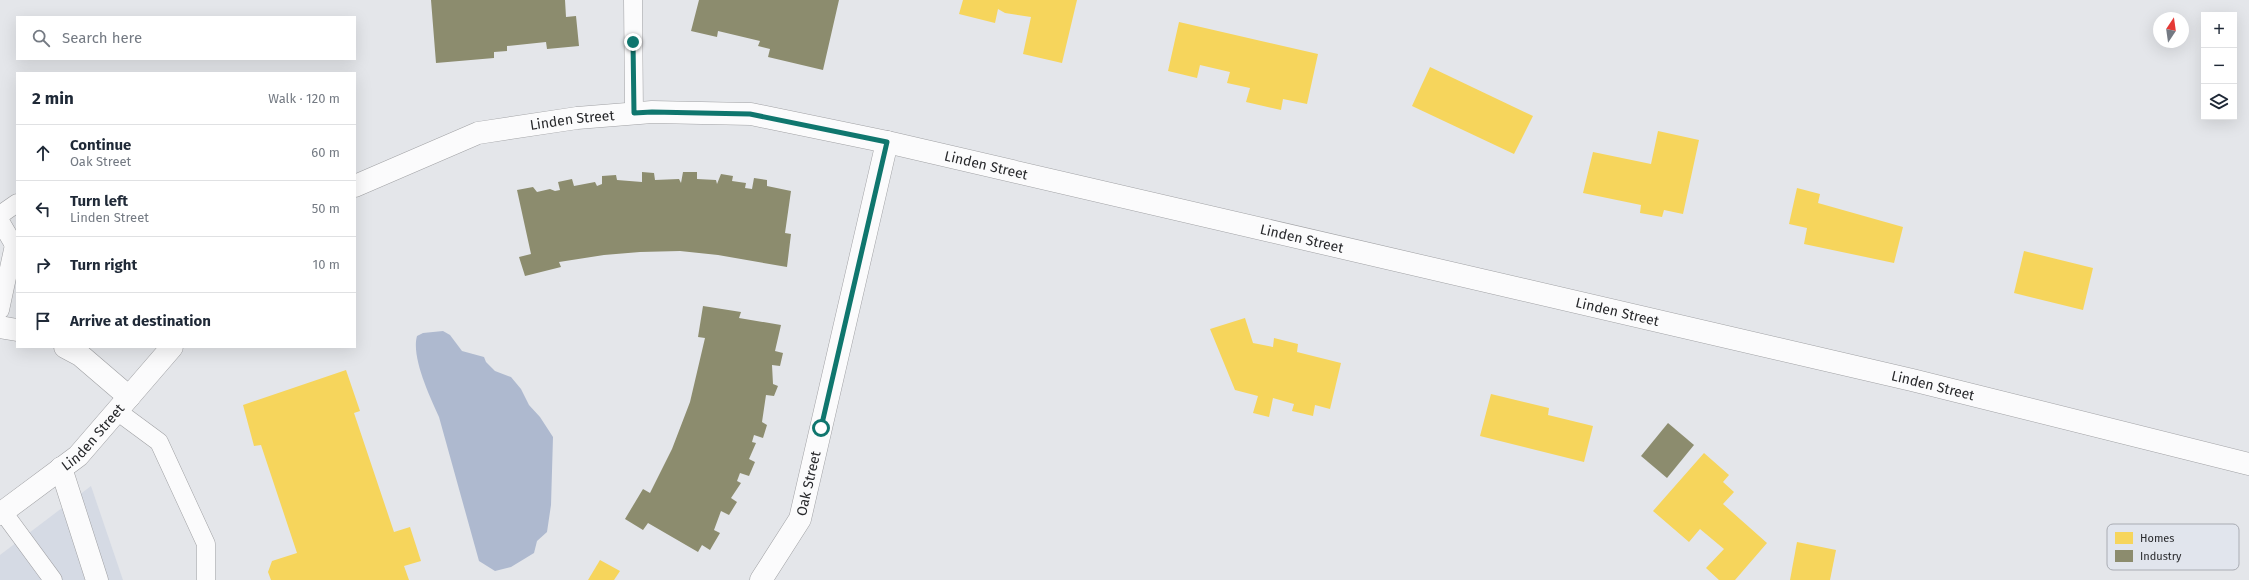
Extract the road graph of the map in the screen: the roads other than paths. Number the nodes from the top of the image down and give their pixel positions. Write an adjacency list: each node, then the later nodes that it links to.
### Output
1 (633, 0): 2 (lane)
2 (634, 113): 3 (street, Linden Street); 4 (street, Linden Street)
3 (887, 142): 15 (street, Linden Street); 21 (street, Oak Street)
4 (356, 186)
5 (16, 204): 6 (lane)
6 (0, 215)
7 (0, 221): 8 (lane)
8 (15, 246): 9 (lane)
9 (0, 310)
10 (0, 327): 11 (street)
11 (16, 330)
12 (67, 348): 14 (street)
13 (171, 348): 14 (street, Linden Street)
14 (123, 404): 16 (street, Linden Street); 20 (lane)
15 (2249, 464)
16 (61, 468): 17 (street, Linden Street); 19 (street)
17 (1, 513): 18 (lane)
18 (53, 580)
19 (97, 580)
20 (206, 580)
21 (761, 580)

